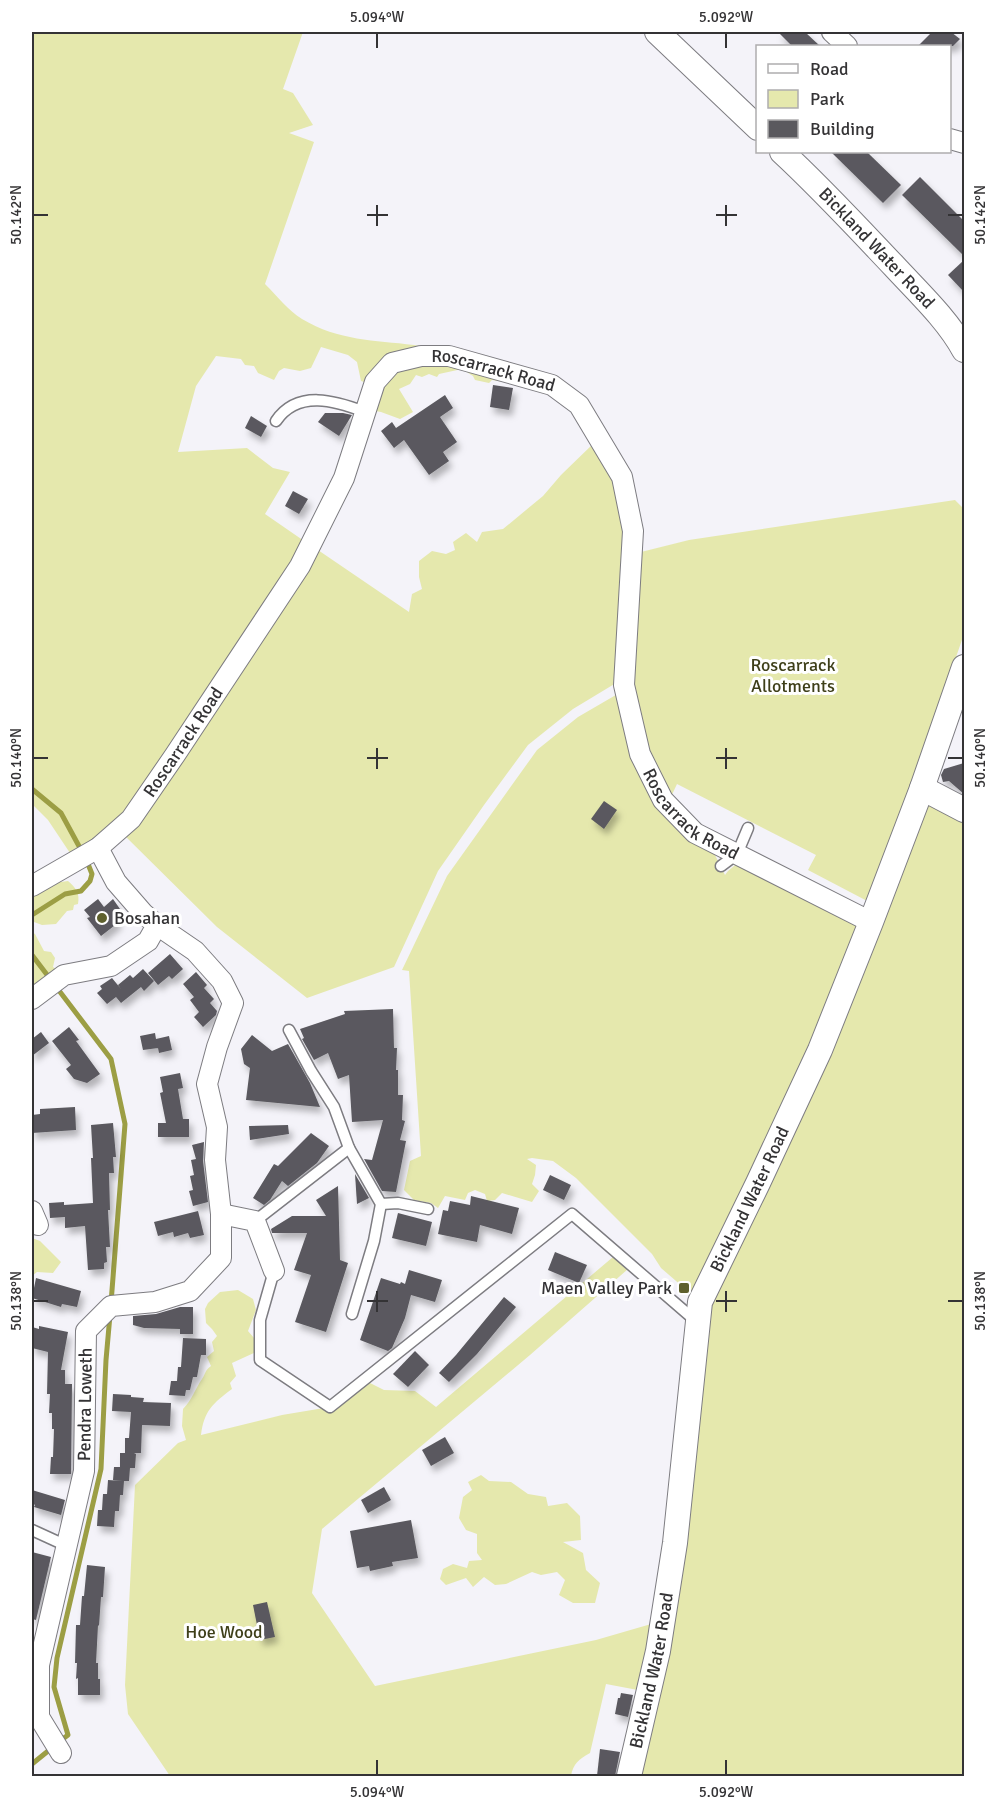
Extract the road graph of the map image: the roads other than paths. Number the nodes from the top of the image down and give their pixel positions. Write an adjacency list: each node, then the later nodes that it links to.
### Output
1 (657, 32): 4 (street)
2 (832, 32): 3 (street)
3 (846, 45)
4 (756, 126)
5 (783, 153): 6 (street, Bickland Water Road)
6 (964, 350)
7 (365, 412): 8 (lane); 13 (street, Roscarrack Road); 14 (street, Roscarrack Road)
8 (276, 421)
9 (964, 667): 10 (street, Bickland Water Road)
10 (922, 788): 11 (street); 17 (street, Bickland Water Road)
11 (964, 810)
12 (748, 828): 14 (lane)
13 (98, 848): 16 (street, Roscarrack Road); 18 (street, Pendra Loweth)
14 (737, 854): 15 (lane); 17 (street, Roscarrack Road)
15 (720, 866)
16 (32, 886)
17 (871, 922): 28 (street, Bickland Water Road)
18 (157, 925): 19 (street); 24 (street, Pendra Loweth)
19 (45, 988)
20 (289, 1030): 21 (lane)
21 (349, 1148): 22 (lane); 25 (lane)
22 (381, 1204): 23 (lane); 27 (lane)
23 (428, 1209)
24 (221, 1215): 25 (street); 30 (street, Pendra Loweth)
25 (255, 1221): 26 (street)
26 (274, 1271): 28 (lane)
27 (352, 1314)
28 (698, 1322): 32 (street, Bickland Water Road)
29 (32, 1530): 30 (lane)
30 (66, 1546): 31 (street, Pendra Loweth)
31 (61, 1753)
32 (631, 1767)

